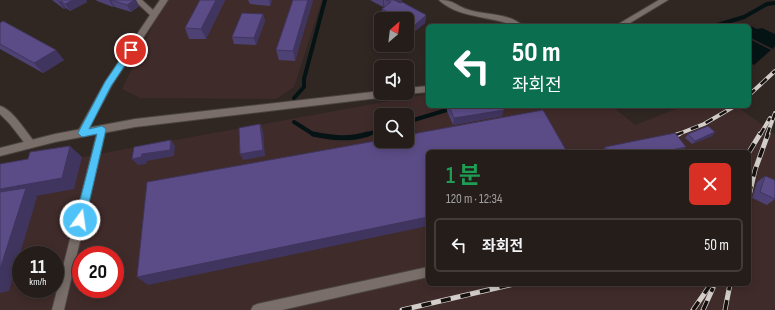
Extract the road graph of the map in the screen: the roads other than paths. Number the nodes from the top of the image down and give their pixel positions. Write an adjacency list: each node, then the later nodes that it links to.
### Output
1 (138, 0): 5 (street)
2 (164, 0): 5 (street)
3 (443, 0): 6 (street)
4 (664, 0): 7 (street)
5 (154, 15): 13 (street)
6 (513, 24)
7 (622, 24)
8 (426, 89): 9 (street)
9 (414, 91)
10 (374, 95): 12 (street)
11 (0, 109): 14 (street)
12 (102, 129): 13 (street); 17 (lane)
13 (82, 133): 14 (street)
14 (30, 143): 15 (street)
15 (0, 152)
16 (426, 272): 18 (lane)
17 (58, 310)
18 (257, 310)

